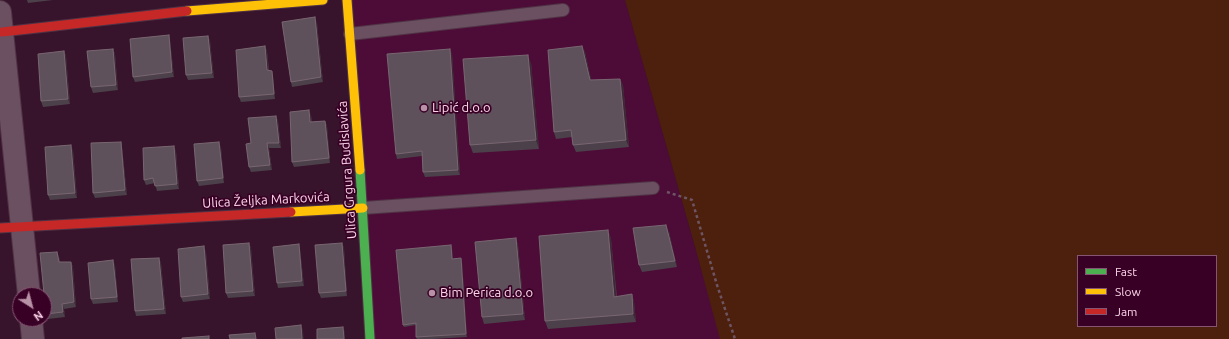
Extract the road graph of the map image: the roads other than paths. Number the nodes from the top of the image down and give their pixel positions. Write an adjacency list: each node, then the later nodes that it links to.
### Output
1 (322, 0): 3 (street)
2 (347, 0): 6 (street, Ulica Grgura Budislavića)
3 (208, 5): 5 (street)
4 (564, 10): 6 (lane)
5 (1, 22): 9 (street)
6 (350, 34): 8 (street, Ulica Grgura Budislavića)
7 (653, 188): 8 (lane, Ulica Željka Markovića)
8 (363, 208): 9 (street, Ulica Željka Markovića); 14 (street, Ulica Grgura Budislavića)
9 (23, 226): 10 (street, Ulica Željka Markovića); 11 (street)
10 (0, 228)
11 (28, 287)
12 (32, 327): 13 (street)
13 (33, 339)
14 (370, 339)

